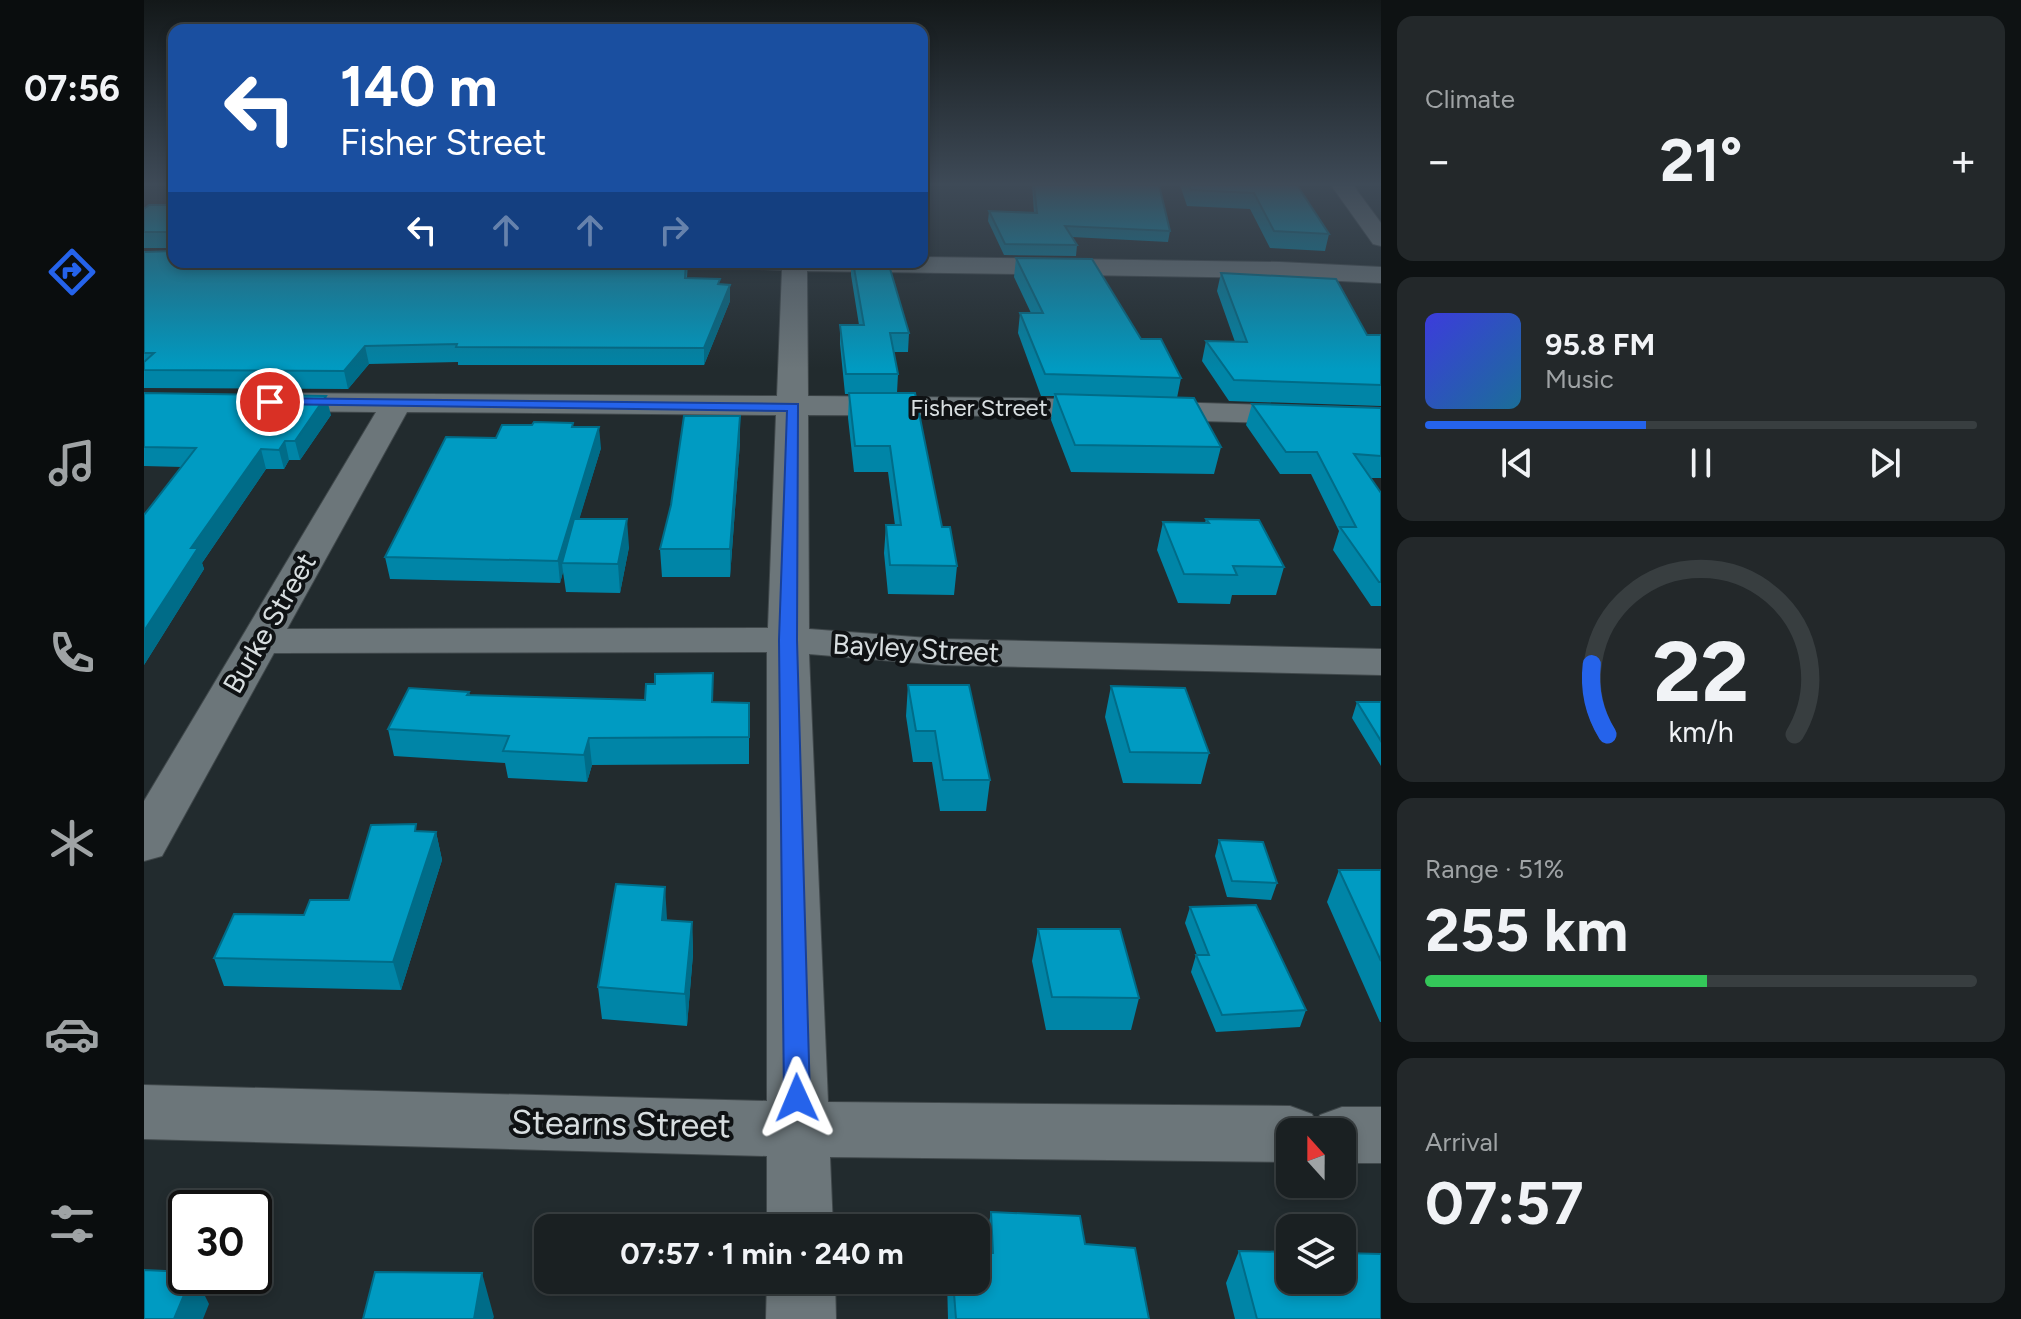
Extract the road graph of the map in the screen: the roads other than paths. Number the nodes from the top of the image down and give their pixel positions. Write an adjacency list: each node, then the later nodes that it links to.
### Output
1 (928, 264): 3 (street)
2 (795, 268): 6 (street)
3 (1381, 275)
4 (238, 401): 5 (street, Fisher Street)
5 (396, 404): 6 (street, Fisher Street); 9 (street, Burke Street)
6 (793, 407): 7 (street, Fisher Street); 8 (street)
7 (1381, 417)
8 (788, 640): 9 (street, Bayley Street); 10 (street, Bayley Street); 14 (street)
9 (258, 641): 11 (street, Burke Street)
10 (1381, 662)
11 (158, 798): 12 (street, Burke Street)
12 (144, 843)
13 (144, 1112): 14 (street, Stearns Street)
14 (797, 1129): 15 (street, Stearns Street); 18 (street)
15 (1276, 1134)
16 (1356, 1135): 17 (street)
17 (1381, 1135)
18 (800, 1214)
19 (801, 1294): 20 (street)
20 (801, 1319)

